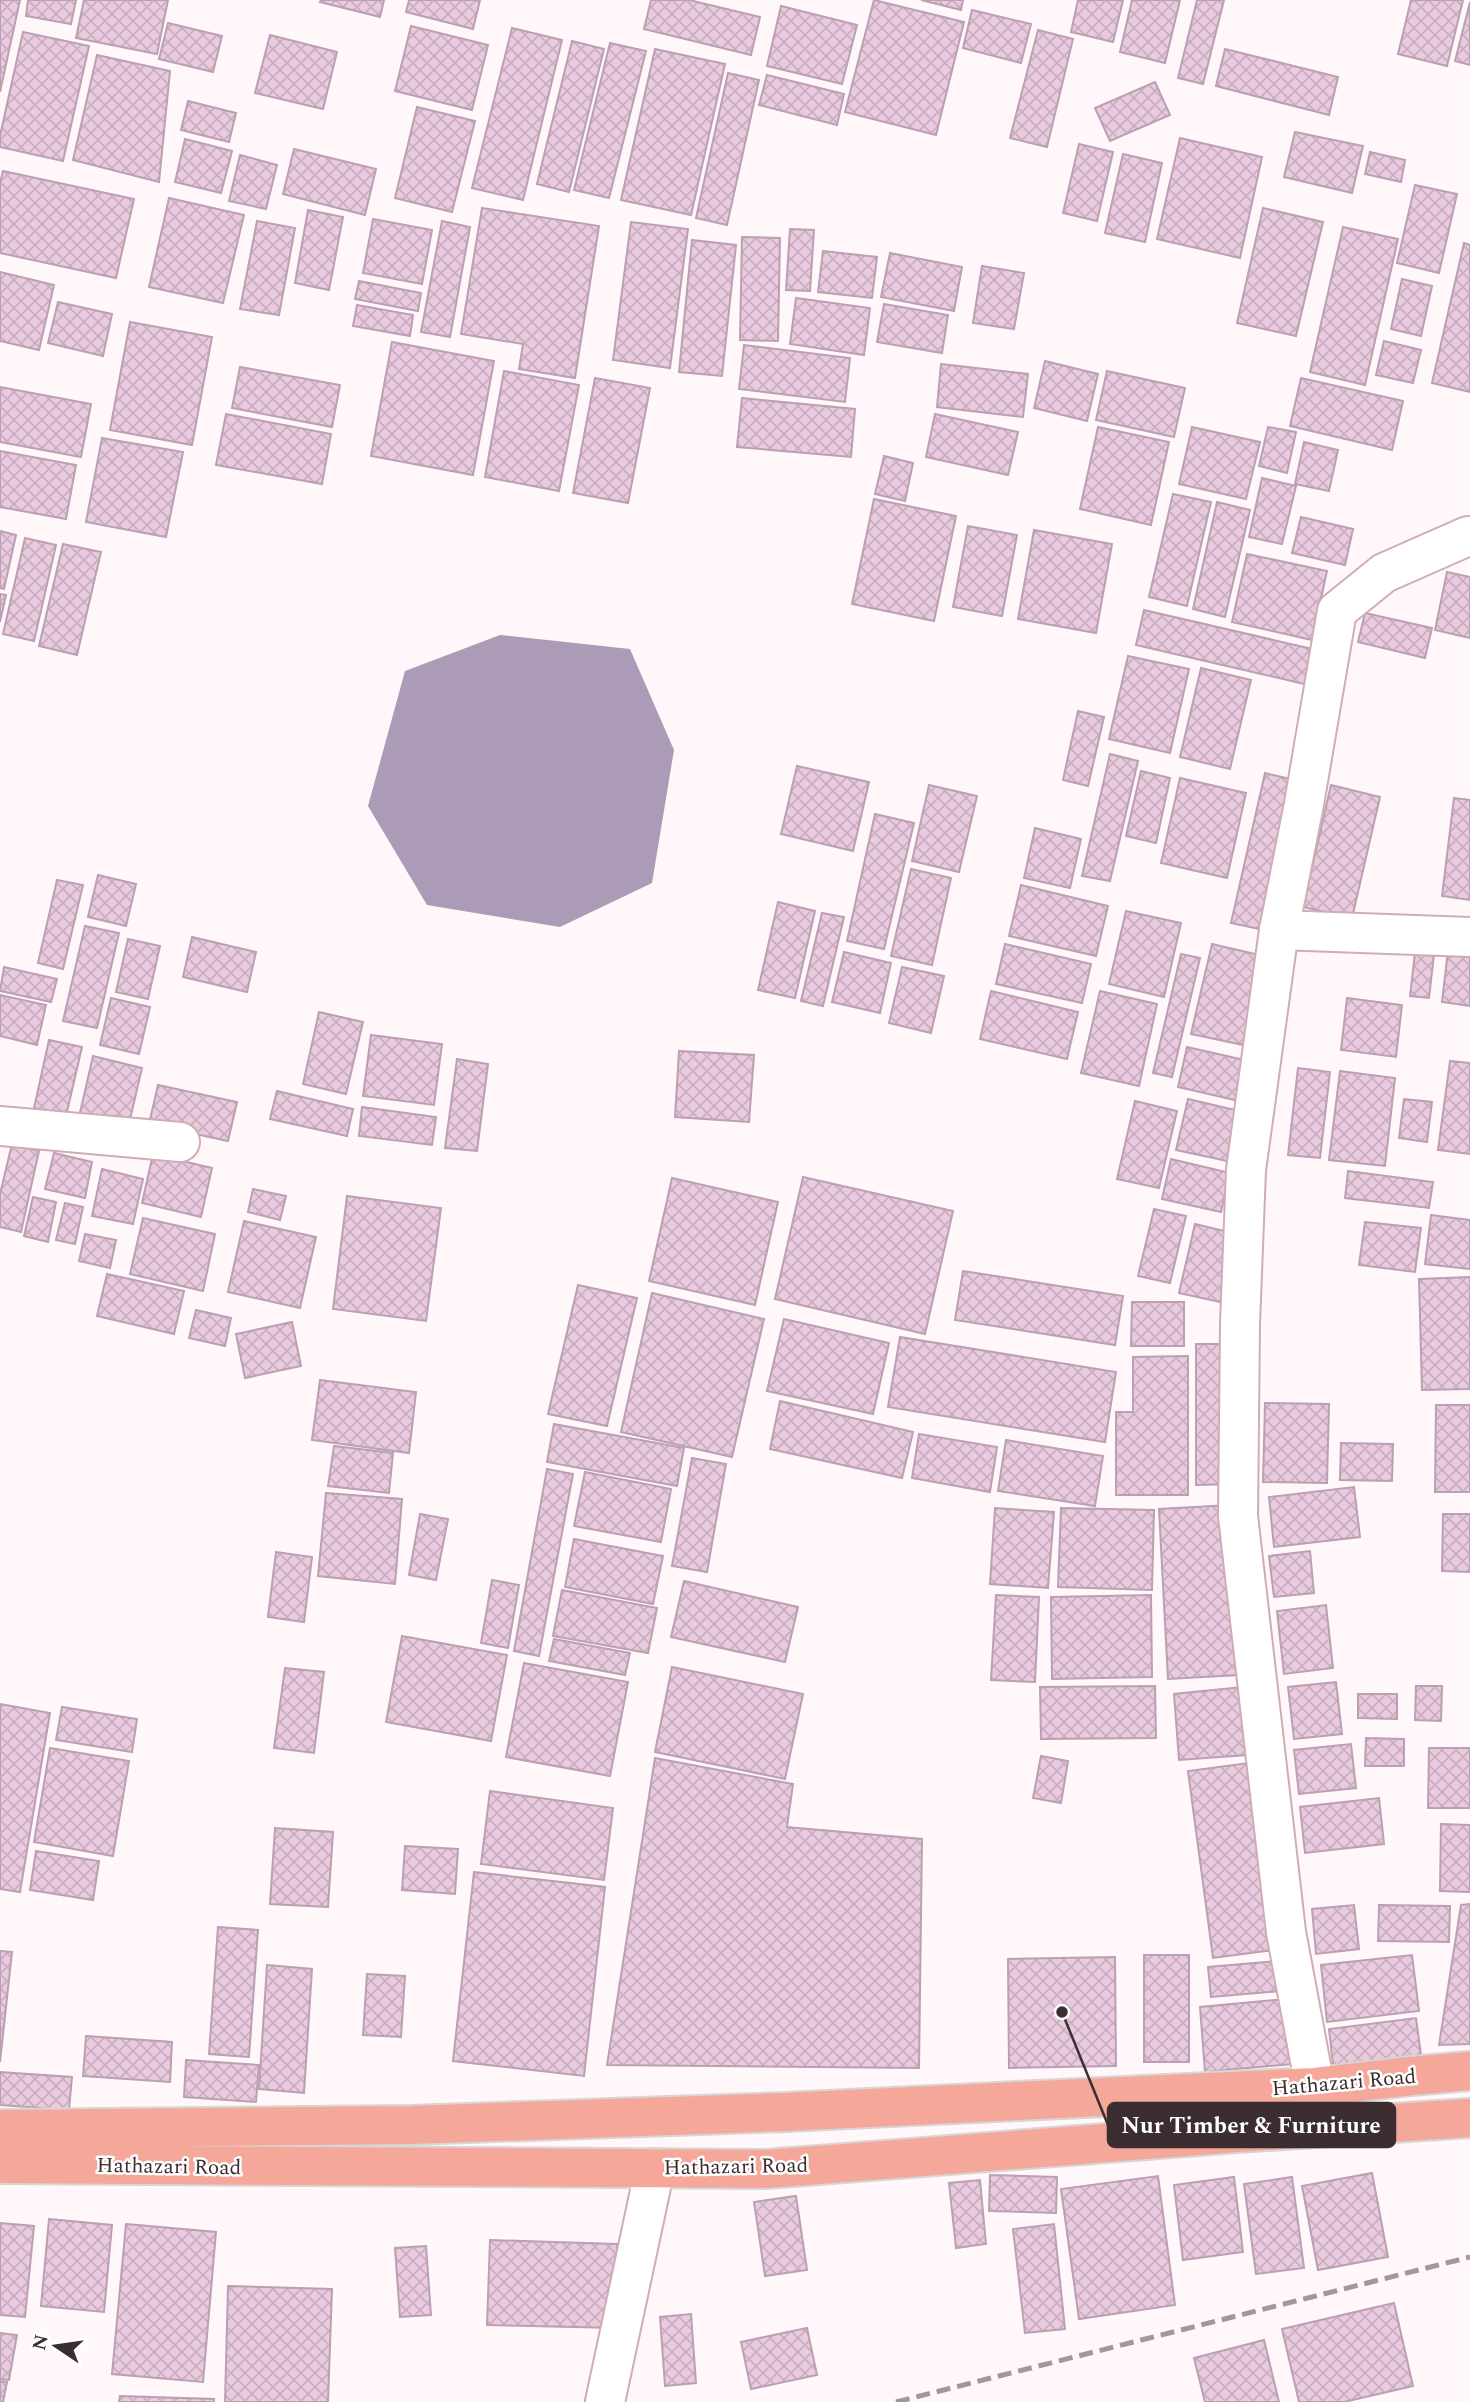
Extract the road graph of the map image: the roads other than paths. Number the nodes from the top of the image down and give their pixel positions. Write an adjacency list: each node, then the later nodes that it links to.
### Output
1 (1468, 536): 2 (street)
2 (1279, 930): 3 (street); 7 (street)
3 (1470, 937)
4 (0, 1126): 5 (street)
5 (180, 1142)
6 (1470, 2071): 7 (highway, Hathazari Road)
7 (1315, 2087): 9 (highway, Hathazari Road)
8 (1470, 2118): 11 (highway, Hathazari Road)
9 (0, 2129)
10 (0, 2164): 11 (highway, Hathazari Road)
11 (655, 2168): 12 (street)
12 (605, 2402)

